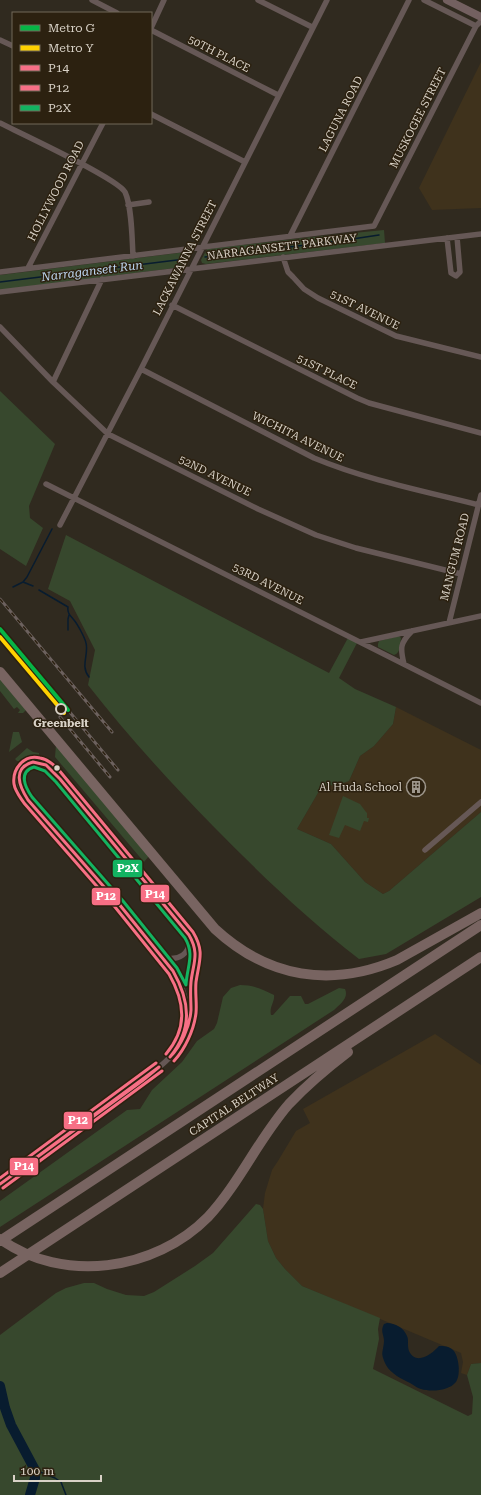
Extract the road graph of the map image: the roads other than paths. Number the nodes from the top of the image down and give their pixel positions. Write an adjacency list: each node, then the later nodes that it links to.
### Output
1 (92, 0): 8 (street)
2 (164, 0): 12 (street)
3 (258, 0): 13 (street)
4 (327, 0): 13 (street, LACKAWANNA STREET)
5 (409, 0): 27 (street, LAGUNA ROAD)
6 (424, 0): 11 (street)
7 (447, 0): 9 (street)
8 (115, 12)
9 (481, 17)
10 (481, 21): 11 (street, MUSKOGEE STREET)
11 (476, 26): 25 (street, MUSKOGEE STREET)
12 (152, 27)
13 (312, 27): 17 (street, LACKAWANNA STREET)
14 (152, 30): 17 (street, 50TH PLACE)
15 (0, 40): 16 (street)
16 (12, 46)
17 (278, 94): 21 (street, LACKAWANNA STREET)
18 (152, 115): 21 (street)
19 (0, 123): 22 (street)
20 (101, 124): 22 (street, HOLLYWOOD ROAD)
21 (245, 162): 30 (street, LACKAWANNA STREET)
22 (81, 164): 24 (street); 33 (street, HOLLYWOOD ROAD)
23 (149, 202): 24 (street)
24 (128, 205): 31 (street)
25 (374, 226): 27 (street, NARRAGANSETT PARKWAY)
26 (481, 234): 28 (street, NARRAGANSETT PARKWAY)
27 (290, 236): 30 (street, NARRAGANSETT PARKWAY)
28 (457, 237): 29 (street, NARRAGANSETT PARKWAY); 29 (street)
29 (447, 238): 32 (street, NARRAGANSETT PARKWAY)
30 (202, 247): 31 (street, NARRAGANSETT PARKWAY); 34 (street, LACKAWANNA STREET)
31 (133, 256): 33 (street, NARRAGANSETT PARKWAY)
32 (283, 257): 34 (street, NARRAGANSETT PARKWAY); 40 (street, 51ST AVENUE)
33 (28, 268): 35 (street, NARRAGANSETT PARKWAY)
34 (191, 268): 36 (street, NARRAGANSETT PARKWAY); 38 (street, LACKAWANNA STREET)
35 (0, 272)
36 (102, 280): 37 (street, NARRAGANSETT PARKWAY); 42 (street)
37 (0, 292)
38 (172, 305): 41 (street, LACKAWANNA STREET); 43 (street, 51ST PLACE)
39 (0, 327): 42 (street, 52ND AVENUE)
40 (481, 357)
41 (141, 369): 44 (street, LACKAWANNA STREET); 48 (street, WICHITA AVENUE)
42 (53, 382): 44 (street, 52ND AVENUE)
43 (481, 433)
44 (108, 434): 47 (street, LACKAWANNA STREET); 50 (street, 52ND AVENUE)
45 (46, 484): 47 (street, 53RD AVENUE)
46 (481, 495): 48 (street, MANGUM ROAD)
47 (74, 497): 49 (street, LACKAWANNA STREET); 54 (street, 53RD AVENUE)
48 (479, 505): 50 (street, MANGUM ROAD)
49 (60, 524)
50 (460, 574): 52 (street, MANGUM ROAD)
51 (481, 616): 52 (street)
52 (449, 623): 53 (street)
53 (413, 630): 54 (street); 55 (street)
54 (360, 642): 55 (street, 53RD AVENUE)
55 (404, 664): 57 (street, 53RD AVENUE)
56 (0, 672): 60 (highway)
57 (481, 703)
58 (481, 802): 59 (street)
59 (425, 850)
60 (481, 913)
61 (481, 926): 68 (highway, CAPITAL BELTWAY)
62 (188, 935): 63 (street); 63 (street); 66 (street)
63 (162, 957): 66 (street)
64 (481, 957): 65 (highway, CAPITAL BELTWAY)
65 (388, 1019): 68 (highway); 69 (highway, CAPITAL BELTWAY)
66 (186, 1029): 67 (street)
67 (0, 1184)
68 (0, 1240)
69 (0, 1273)

